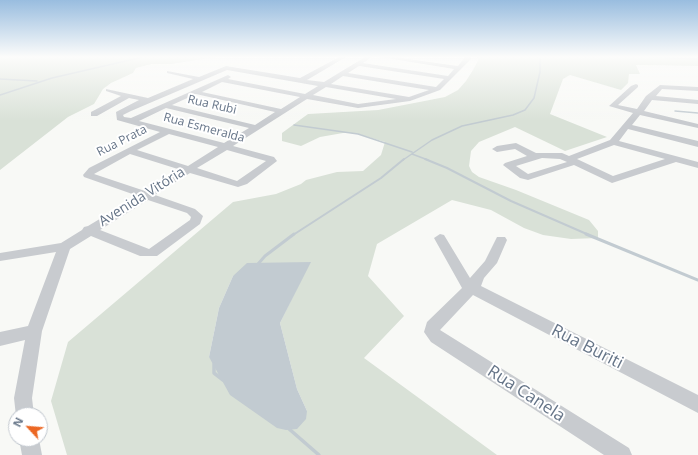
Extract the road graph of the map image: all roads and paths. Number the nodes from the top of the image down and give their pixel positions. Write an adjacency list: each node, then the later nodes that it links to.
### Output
1 (197, 78): 8 (street)
2 (225, 78): 9 (street)
3 (292, 78): 10 (street)
4 (305, 78): 10 (street)
5 (334, 78): 12 (street, Avenida Vitória)
6 (368, 78): 14 (street)
7 (449, 78): 14 (street)
8 (200, 79): 24 (street)
9 (221, 80): 17 (street); 19 (street)
10 (302, 80): 12 (street)
11 (698, 82): 15 (street)
12 (324, 84): 19 (street, Avenida Vitória); 21 (street)
13 (636, 86): 26 (street)
14 (438, 89): 21 (street)
15 (695, 89): 20 (street)
16 (108, 90): 18 (street)
17 (194, 92): 23 (street); 25 (street)
18 (128, 95): 24 (street); 27 (street)
19 (304, 97): 21 (street); 25 (street, Avenida Vitória)
20 (649, 98): 22 (street); 26 (street)
21 (410, 99)
22 (698, 102)
23 (165, 106): 28 (street); 31 (street, Rua Rubi)
24 (128, 109): 28 (street)
25 (281, 111): 31 (street, Avenida Vitória)
26 (638, 112): 29 (street); 30 (street)
27 (94, 114)
28 (132, 121): 32 (street, Rua Esmeralda)
29 (626, 126): 33 (street); 34 (street)
30 (698, 126)
31 (254, 127): 35 (street, Avenida Vitória)
32 (168, 131): 35 (street, Rua Esmeralda); 37 (street, Rua Prata)
33 (613, 142): 39 (street); 40 (street)
34 (698, 144)
35 (224, 146): 42 (street, Avenida Vitória); 42 (street, Rua Esmeralda)
36 (497, 149): 38 (street)
37 (129, 151): 42 (street); 43 (street, Rua Prata)
38 (534, 156): 40 (street); 40 (street)
39 (674, 159): 40 (street); 41 (street)
40 (572, 160)
41 (698, 166)
42 (188, 168): 43 (street, Avenida Vitória)
43 (144, 195): 44 (street, Avenida Vitória); 44 (street)
44 (88, 230): 47 (street, Avenida Vitória)
45 (440, 238): 49 (street)
46 (501, 240): 49 (street)
47 (64, 247): 48 (street); 50 (street)
48 (0, 257)
49 (473, 289): 52 (street, Rua Buriti); 54 (street, Rua Canela)
50 (34, 331): 51 (street); 53 (street)
51 (0, 339)
52 (698, 404)
53 (24, 407)
54 (622, 455)

